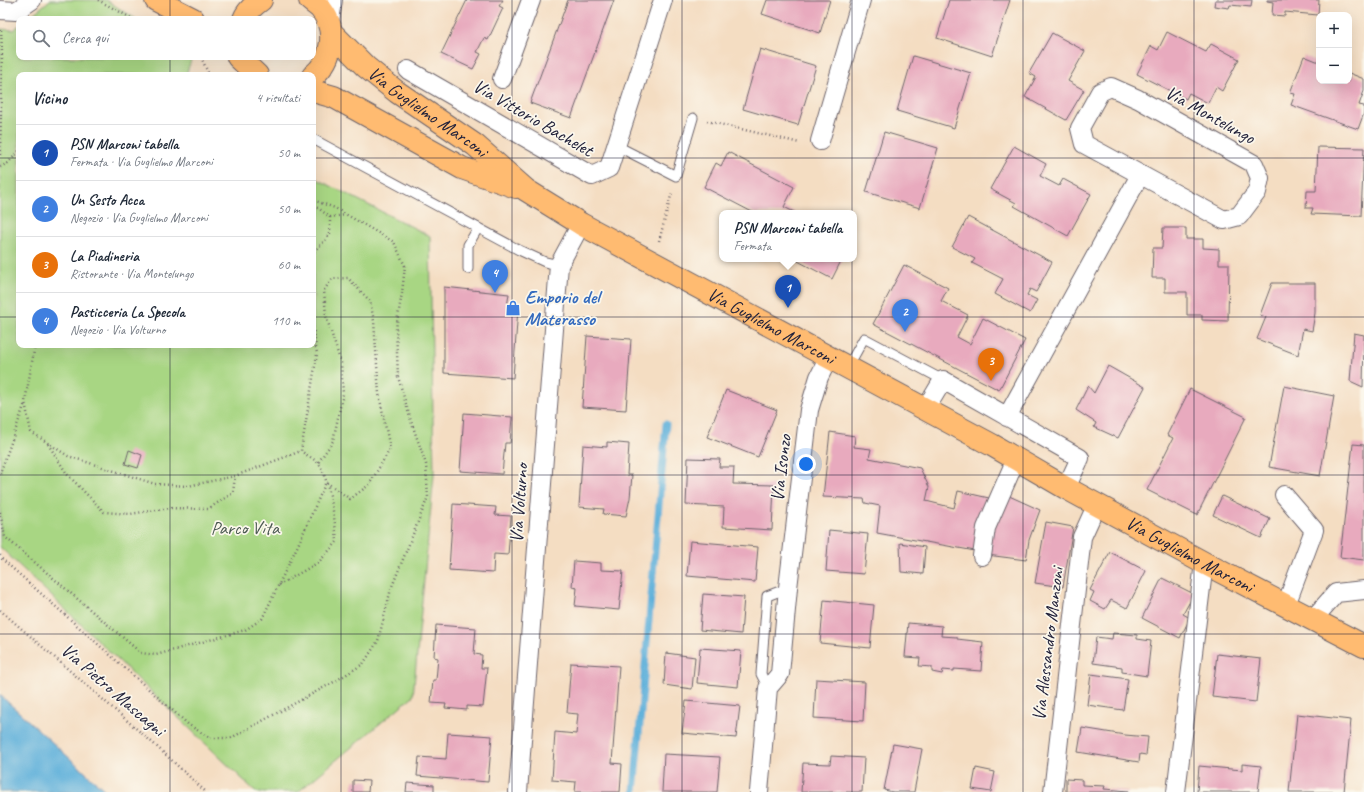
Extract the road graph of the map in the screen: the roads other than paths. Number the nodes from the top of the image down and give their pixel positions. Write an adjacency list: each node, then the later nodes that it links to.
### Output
1 (32, 0): 8 (street)
2 (156, 0): 9 (main road)
3 (261, 0): 10 (main road)
4 (310, 0): 11 (main road, Via Guglielmo Marconi)
5 (531, 0): 14 (street, Via Vittorio Bachelet)
6 (663, 0): 19 (street, Via Vittorio Bachelet)
7 (862, 0): 18 (street)
8 (0, 10)
9 (187, 16)
10 (245, 16)
11 (330, 17): 13 (main road); 21 (main road, Via Guglielmo Marconi)
12 (408, 70): 19 (street, Via Vittorio Bachelet)
13 (316, 73)
14 (502, 79)
15 (316, 92): 21 (main road, Via Guglielmo Marconi)
16 (694, 118): 19 (lane)
17 (316, 141): 23 (lane)
18 (820, 141)
19 (617, 146)
20 (1140, 175): 20 (street, Via Montelungo); 29 (street)
21 (526, 190): 22 (main road, Via Guglielmo Marconi)
22 (582, 224): 24 (street, Via Volturno); 26 (main road, Via Guglielmo Marconi)
23 (478, 228): 24 (lane); 25 (lane)
24 (559, 265): 40 (street, Via Volturno)
25 (468, 269)
26 (838, 362): 27 (lane); 28 (main road, Via Guglielmo Marconi); 41 (street, Via Isonzo)
27 (943, 380): 28 (street); 29 (street)
28 (926, 410): 30 (main road, Via Guglielmo Marconi)
29 (1007, 417): 31 (street)
30 (1016, 459): 31 (main road, Via Guglielmo Marconi); 34 (street)
31 (1066, 488): 33 (main road, Via Guglielmo Marconi)
32 (1284, 495): 37 (street)
33 (1097, 504): 35 (main road, Via Guglielmo Marconi); 42 (street, Via Alessandro Manzoni)
34 (982, 556)
35 (1204, 563): 37 (main road, Via Guglielmo Marconi); 43 (street)
36 (1364, 590): 38 (street)
37 (1286, 605): 38 (main road, Via Guglielmo Marconi)
38 (1313, 620): 39 (main road, Via Guglielmo Marconi)
39 (1364, 646)
40 (518, 792)
41 (759, 792)
42 (1053, 792)
43 (1176, 792)

